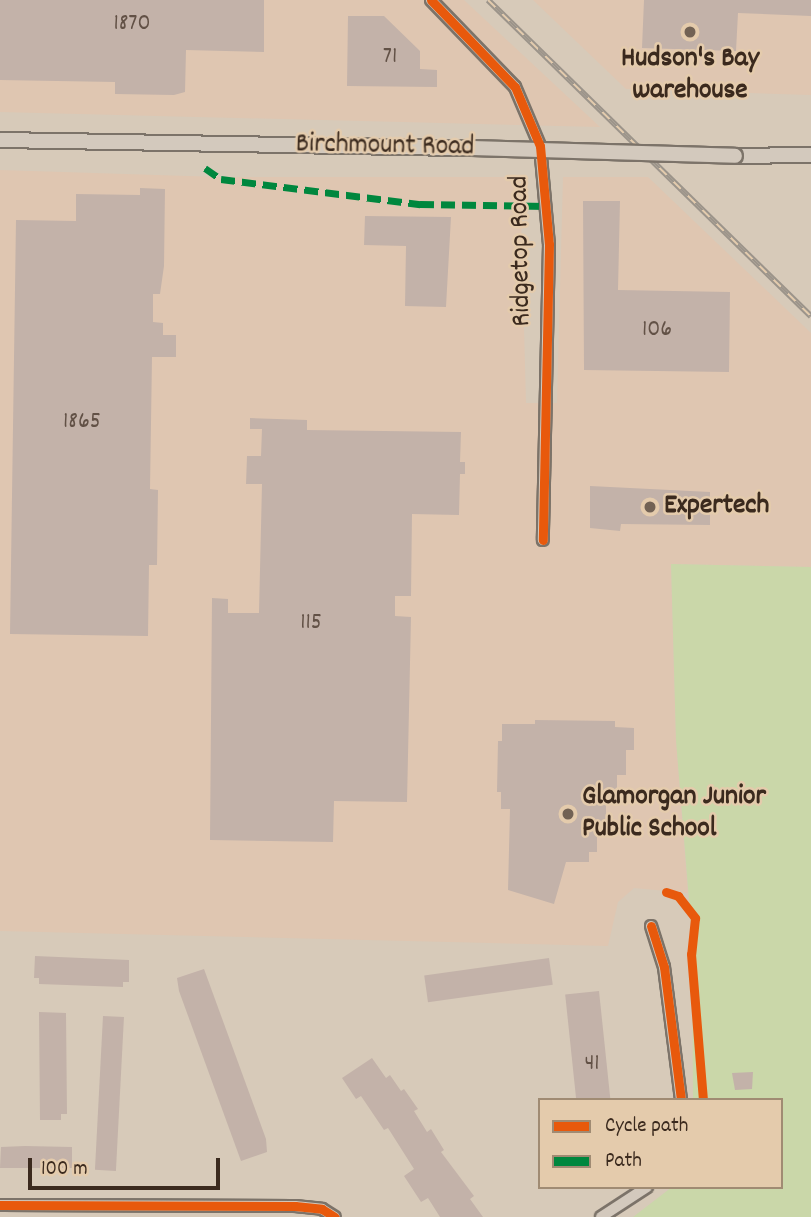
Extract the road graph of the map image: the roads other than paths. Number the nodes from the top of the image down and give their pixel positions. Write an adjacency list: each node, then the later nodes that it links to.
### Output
1 (431, 0): 4 (street, Ridgetop Road)
2 (0, 140): 3 (main road, Birchmount Road, bridge)
3 (811, 155)
4 (543, 540)
5 (651, 926): 6 (street)
6 (681, 1098)
7 (644, 1189): 10 (street)
8 (0, 1205): 9 (street)
9 (335, 1217)
10 (601, 1217)

